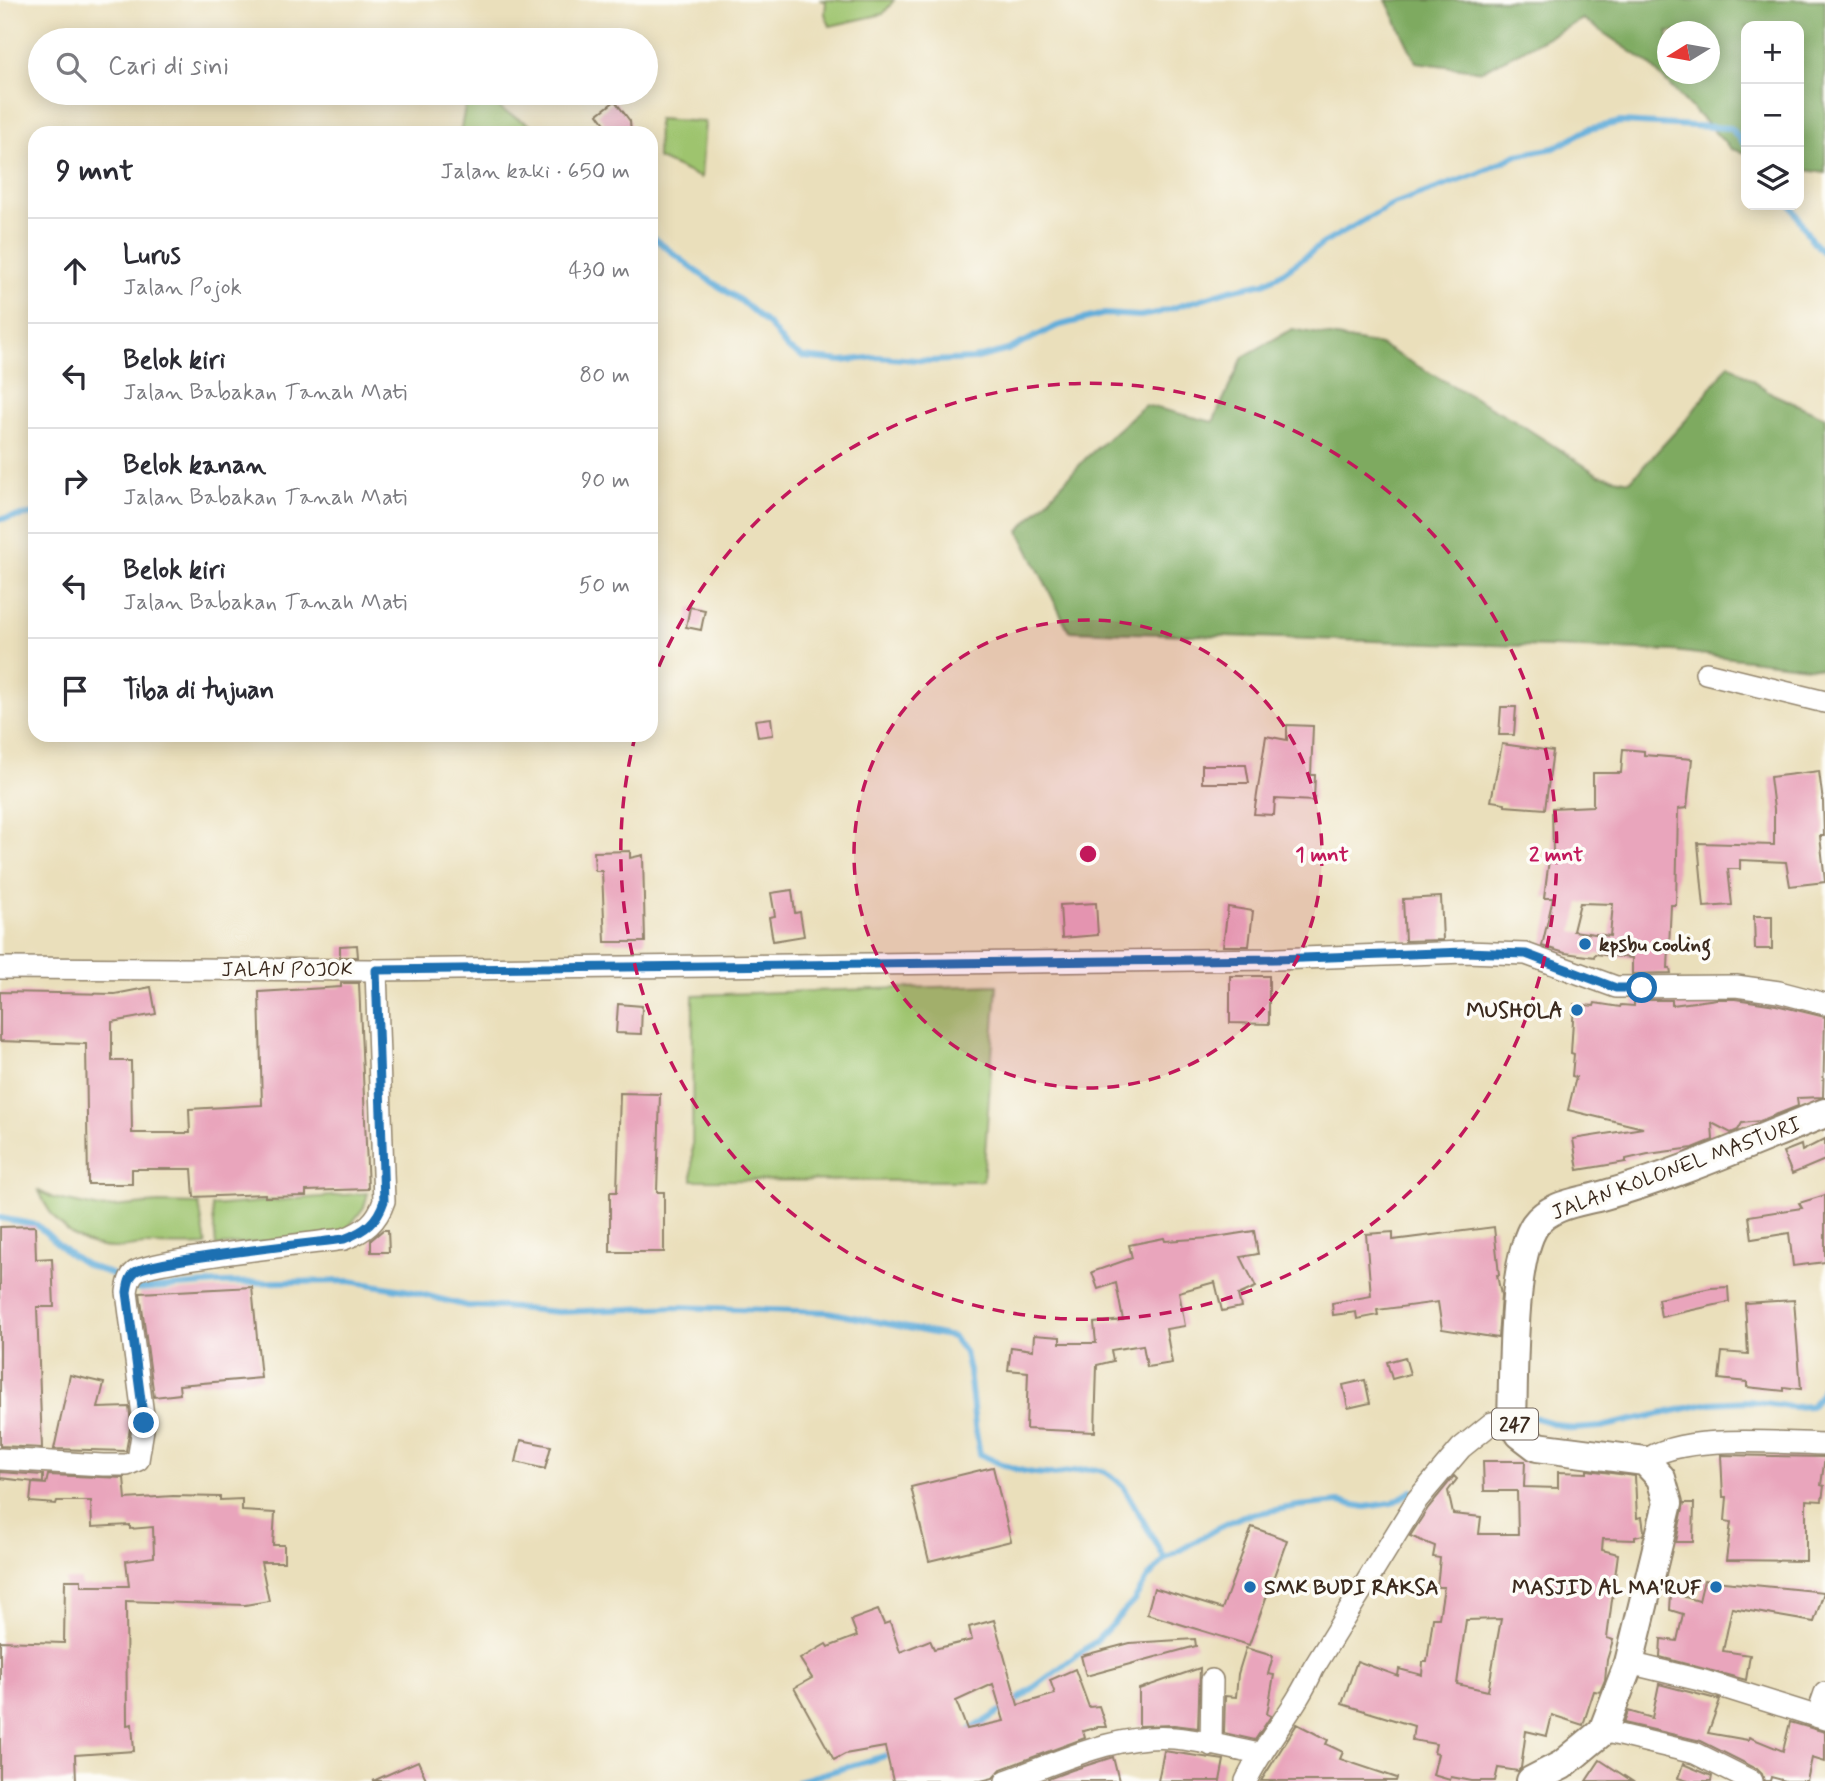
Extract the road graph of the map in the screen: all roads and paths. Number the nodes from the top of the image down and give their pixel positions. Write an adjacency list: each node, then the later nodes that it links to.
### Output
1 (1706, 673): 2 (street)
2 (1825, 702)
3 (0, 968): 4 (street, JALAN POJOK)
4 (376, 970): 5 (street, JALAN POJOK); 9 (street)
5 (1825, 1004)
6 (1825, 1113): 7 (main road, JALAN KOLONEL MASTURI / 247)
7 (1512, 1419): 10 (main road, 247); 17 (street)
8 (1825, 1444): 10 (street)
9 (0, 1459)
10 (1644, 1461): 11 (main road)
11 (1629, 1663): 14 (street); 15 (main road)
12 (1212, 1680): 16 (street)
13 (1825, 1693): 14 (street)
14 (1821, 1718)
15 (1602, 1731): 20 (main road); 21 (street)
16 (1211, 1745): 17 (street); 18 (street)
17 (1259, 1754): 19 (street)
18 (1006, 1781)
19 (1246, 1781)
20 (1531, 1781)
21 (1751, 1781)

